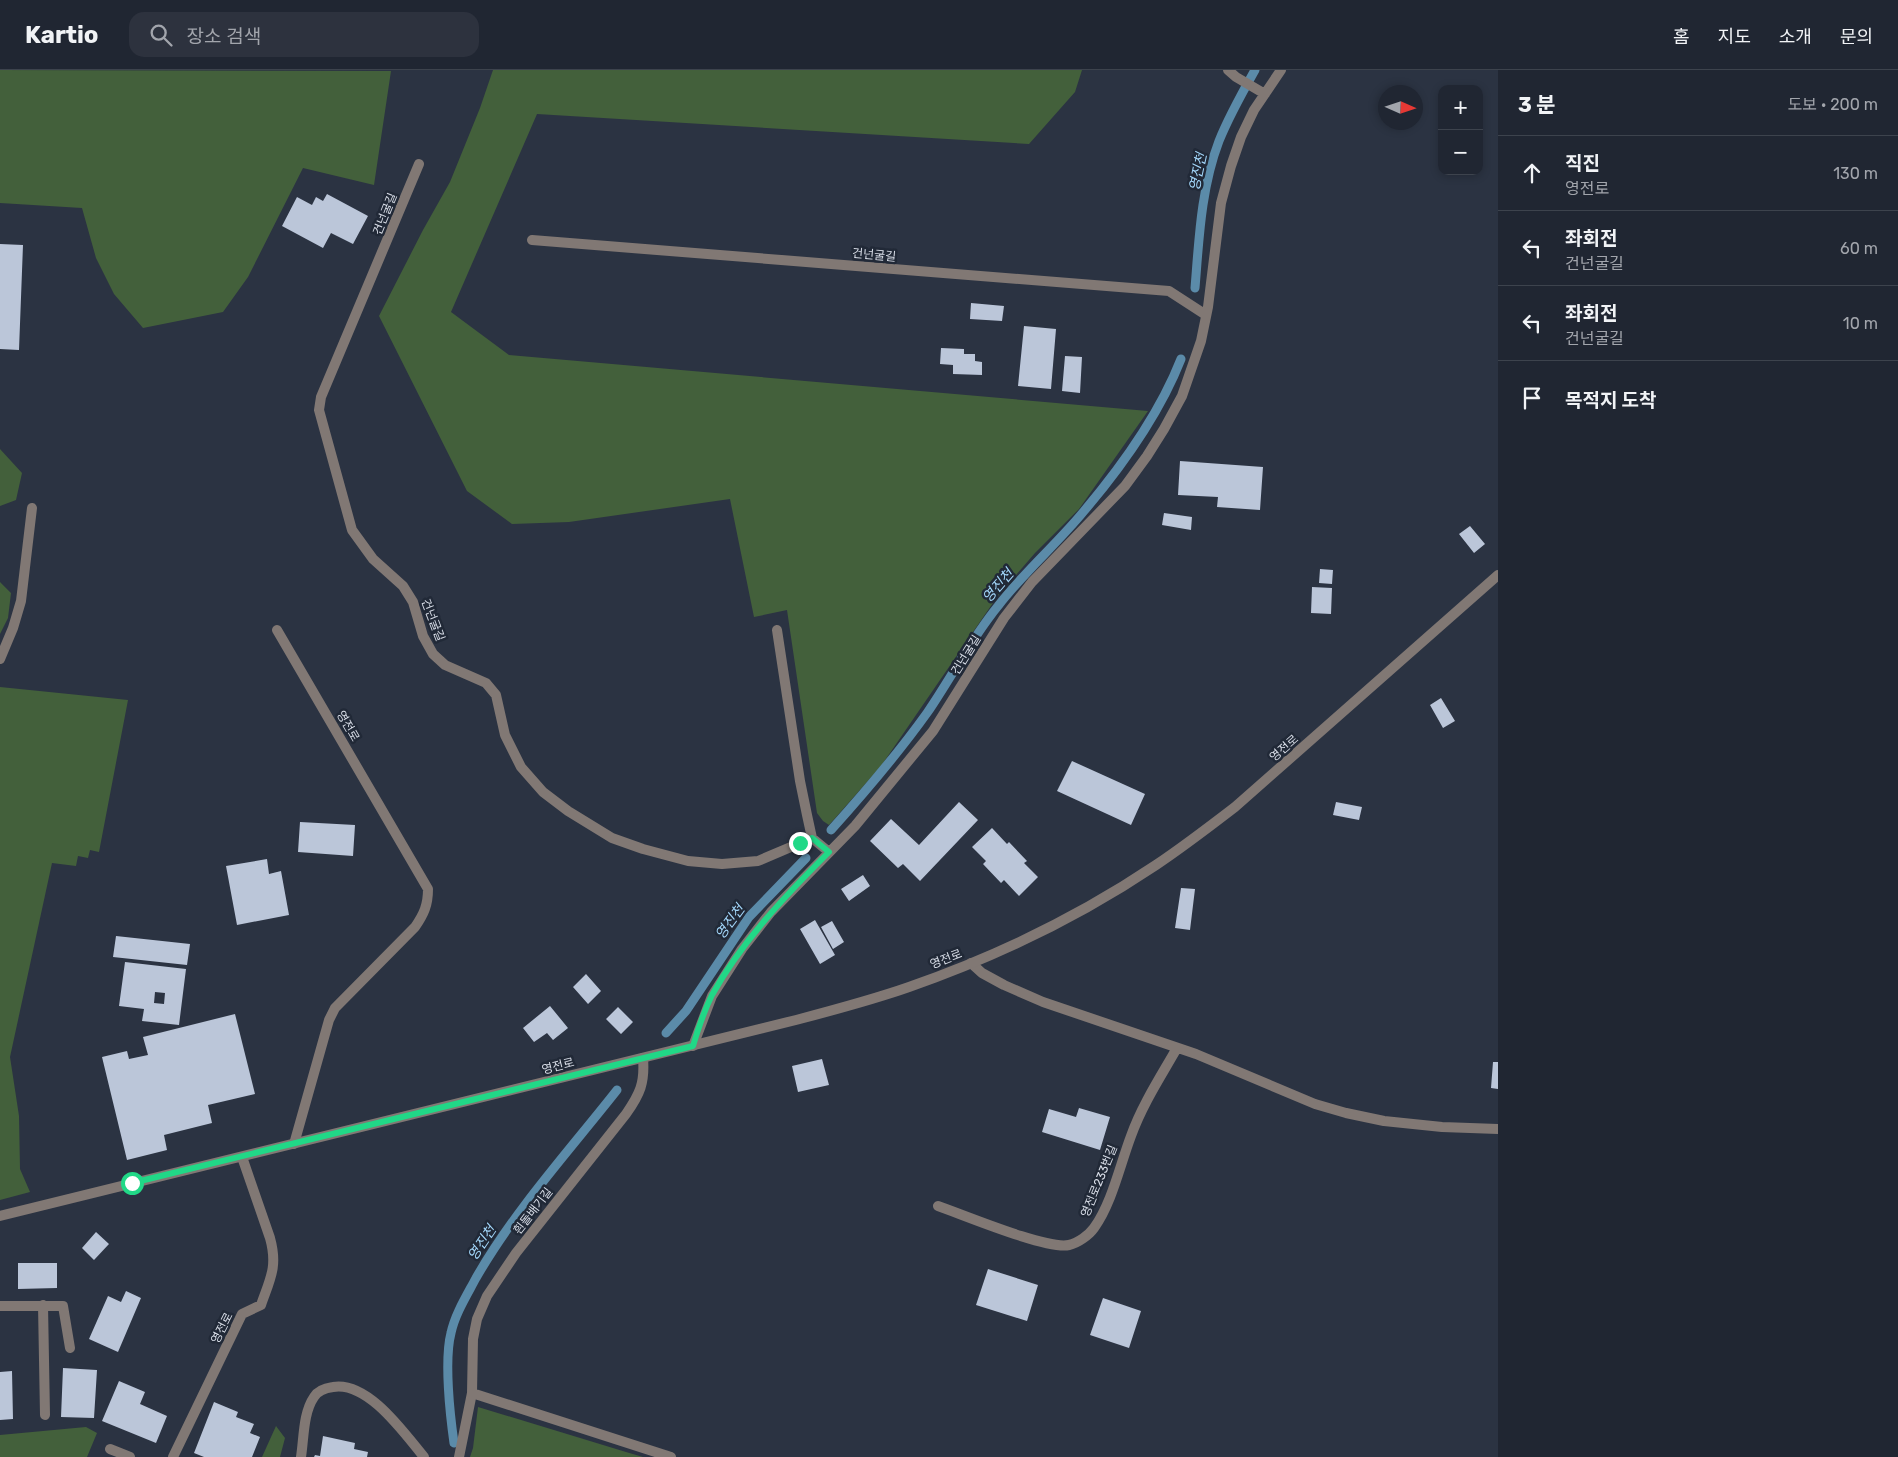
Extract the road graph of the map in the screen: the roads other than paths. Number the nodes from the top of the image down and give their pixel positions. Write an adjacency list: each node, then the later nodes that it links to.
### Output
1 (1282, 70): 3 (street, 건넌굴길)
2 (1232, 74): 3 (street)
3 (1265, 94): 6 (street, 건넌굴길)
4 (419, 164): 12 (street, 건넌굴길)
5 (532, 240): 6 (street, 건넌굴길)
6 (1206, 316): 13 (street, 건넌굴길)
7 (32, 508): 11 (street)
8 (1498, 575): 14 (street, 영전로)
9 (277, 630): 19 (street, 영전로)
10 (777, 630): 12 (street)
11 (0, 658)
12 (812, 838): 13 (street)
13 (829, 852): 15 (street, 건넌굴길)
14 (971, 963): 15 (street, 영전로); 16 (street)
15 (693, 1046): 17 (street, 영전로)
16 (1177, 1048): 18 (street); 21 (street, 영전로233번길)
17 (643, 1058): 19 (street, 영전로); 26 (street, 흰돌배기길)
18 (1498, 1130)
19 (294, 1144): 20 (street, 영전로)
20 (242, 1157): 22 (street, 영전로); 30 (street, 영전로)
21 (938, 1206)
22 (0, 1216)
23 (43, 1305): 24 (street); 25 (street); 27 (street)
24 (0, 1306)
25 (70, 1348)
26 (472, 1393): 33 (street, 흰돌배기길); 34 (street)
27 (45, 1415)
28 (110, 1449): 29 (street)
29 (130, 1457)
30 (173, 1457)
31 (301, 1457): 32 (street)
32 (424, 1457)
33 (459, 1457)
34 (672, 1457)

